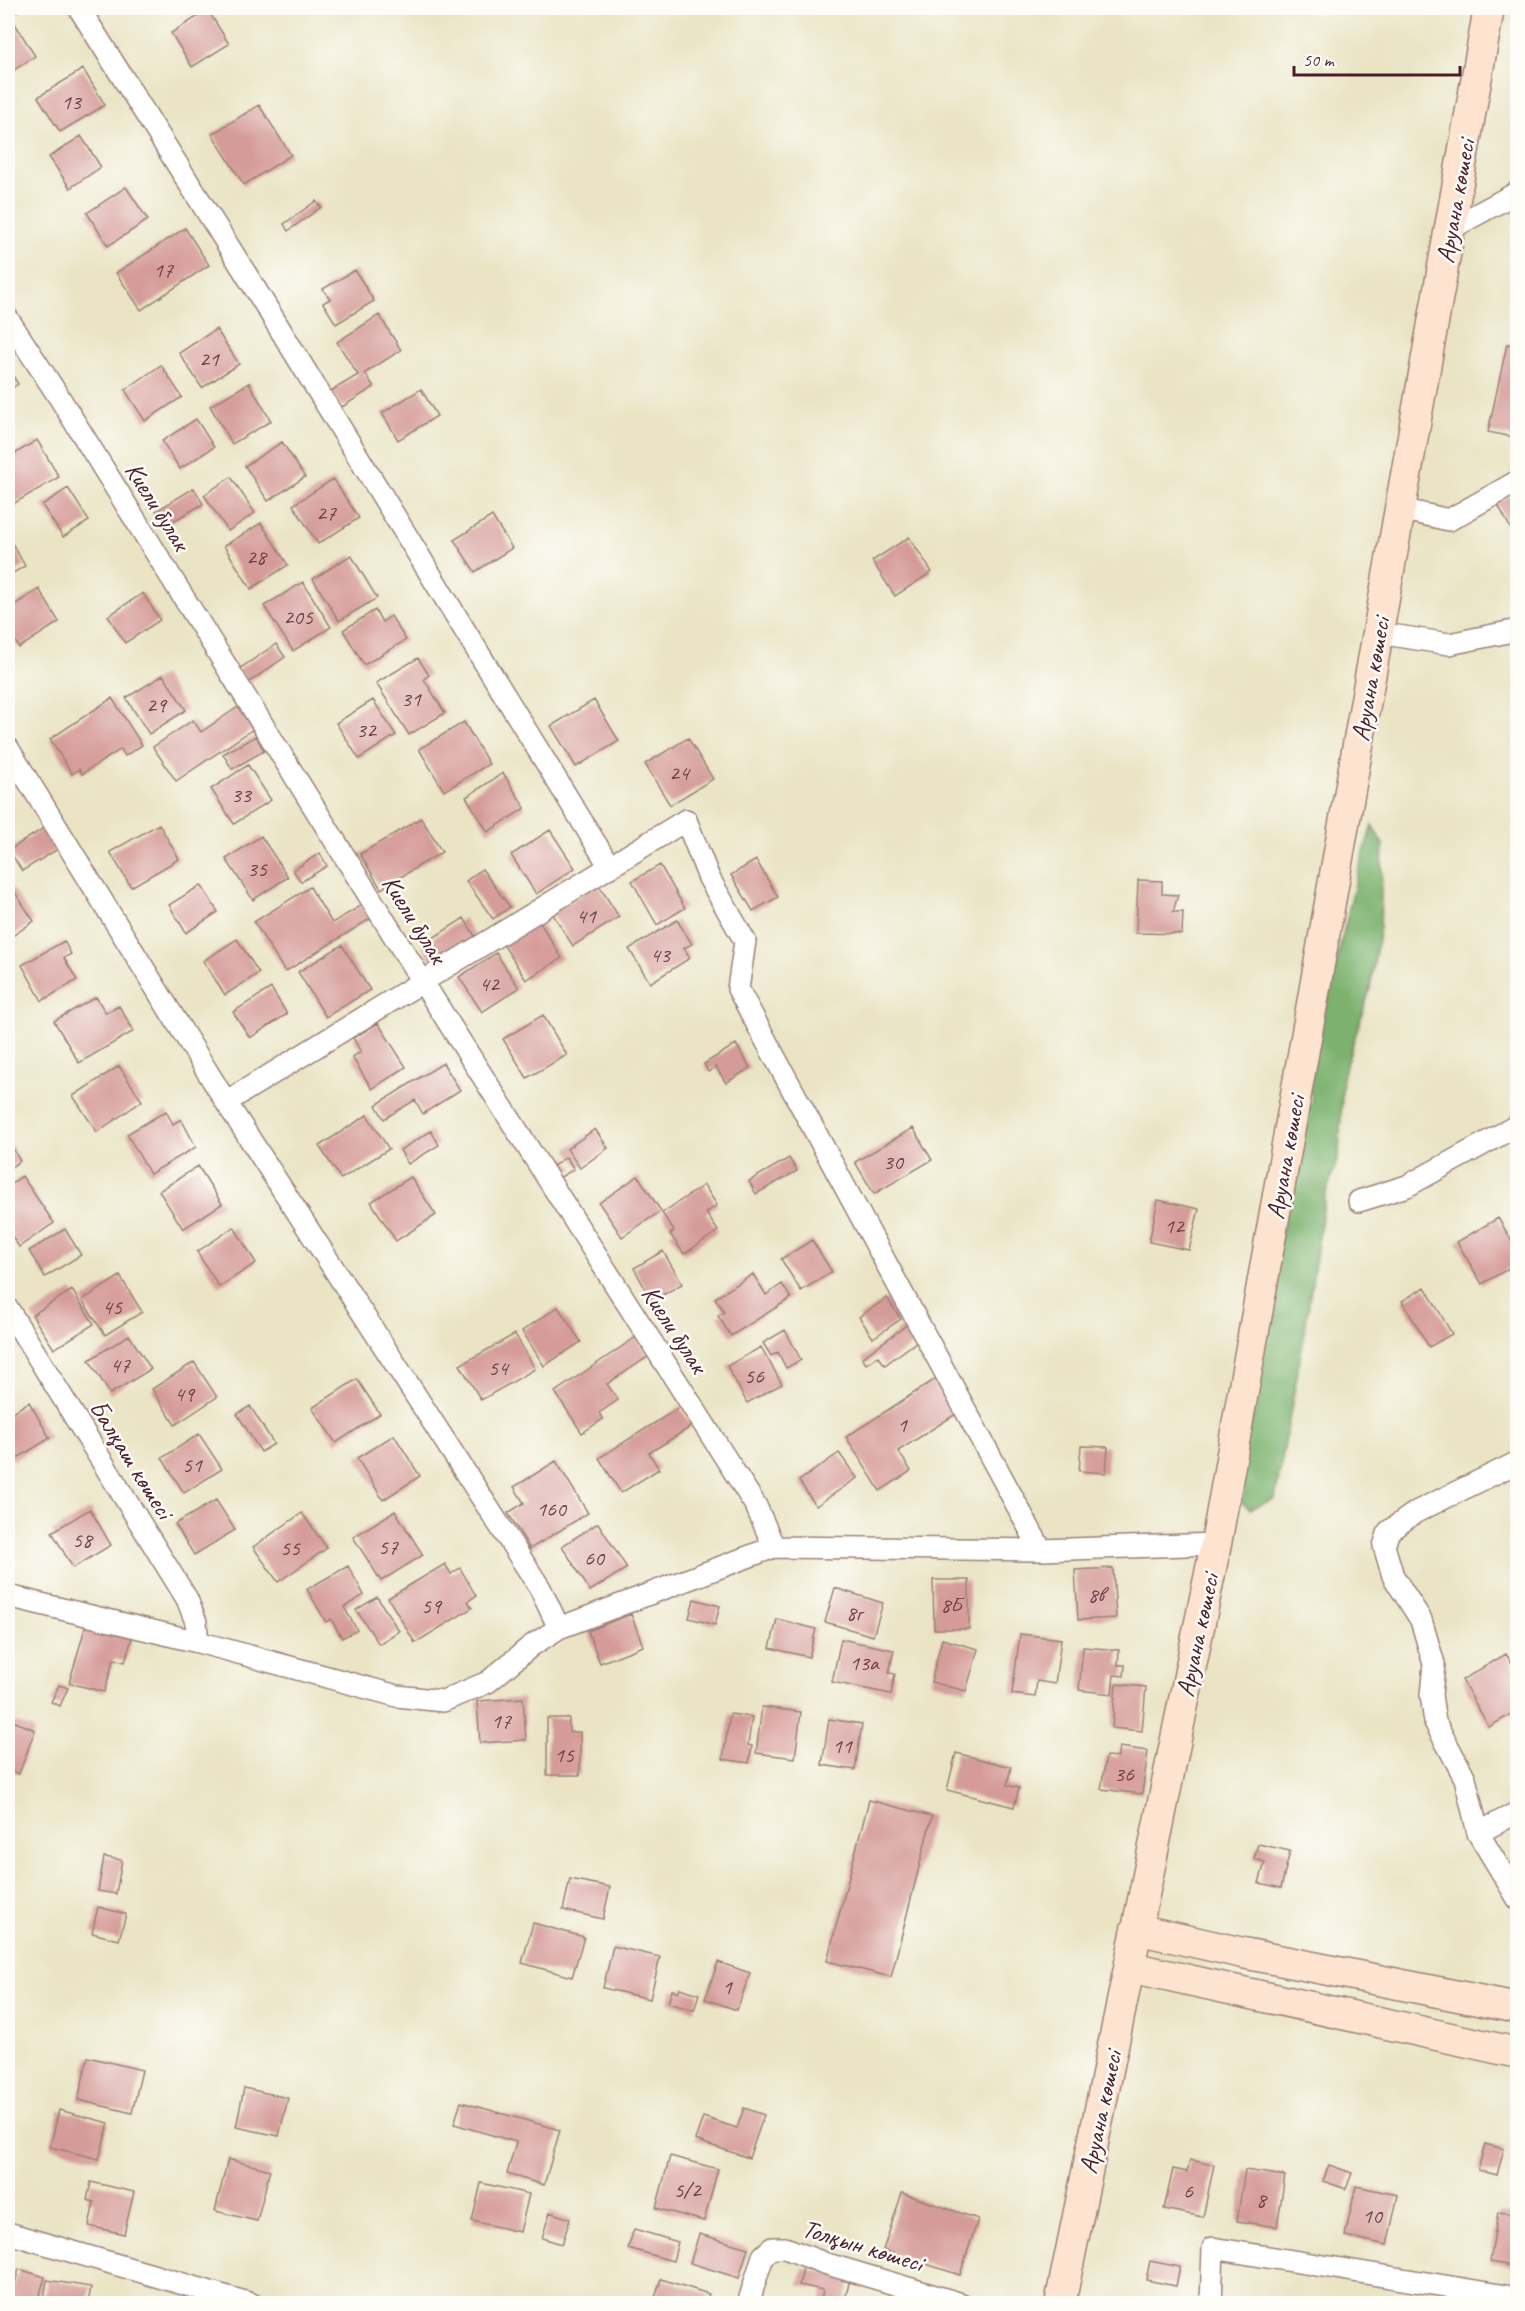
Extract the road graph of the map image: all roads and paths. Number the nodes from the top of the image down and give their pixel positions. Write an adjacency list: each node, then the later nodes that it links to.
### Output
1 (79, 8): 11 (street)
2 (1489, 8): 4 (street, Аруана көшесі)
3 (1518, 192): 4 (street)
4 (1450, 229): 7 (street, Аруана көшесі)
5 (8, 319): 12 (street, Киели булак)
6 (1518, 481): 7 (street)
7 (1400, 509): 9 (street, Аруана көшесі)
8 (1518, 630): 9 (street)
9 (1378, 633): 18 (street, Аруана көшесі)
10 (8, 748): 13 (street)
11 (610, 867): 12 (street); 20 (street)
12 (422, 981): 13 (street); 19 (street, Киели булак)
13 (226, 1102): 22 (street)
14 (1518, 1125): 15 (street)
15 (1359, 1201)
16 (8, 1309): 23 (street, Балқаш көшесі)
17 (1518, 1462): 25 (street)
18 (1216, 1544): 20 (street); 27 (street, Аруана көшесі)
19 (774, 1547): 20 (street); 22 (street)
20 (1041, 1550)
21 (8, 1596): 23 (street)
22 (559, 1628): 23 (street)
23 (198, 1642)
24 (1518, 1812): 25 (street)
25 (1478, 1833): 26 (street)
26 (1518, 1899)
27 (1136, 1929): 28 (street, Аруана көшесі); 29 (street)
28 (1130, 1966): 30 (street); 36 (street, Аруана көшесі)
29 (1518, 2008)
30 (1518, 2053)
31 (8, 2233): 33 (street)
32 (1518, 2298): 37 (street)
33 (252, 2304)
34 (748, 2304): 35 (street, Толқын көшесі)
35 (962, 2304)
36 (1060, 2304)
37 (1210, 2304)

